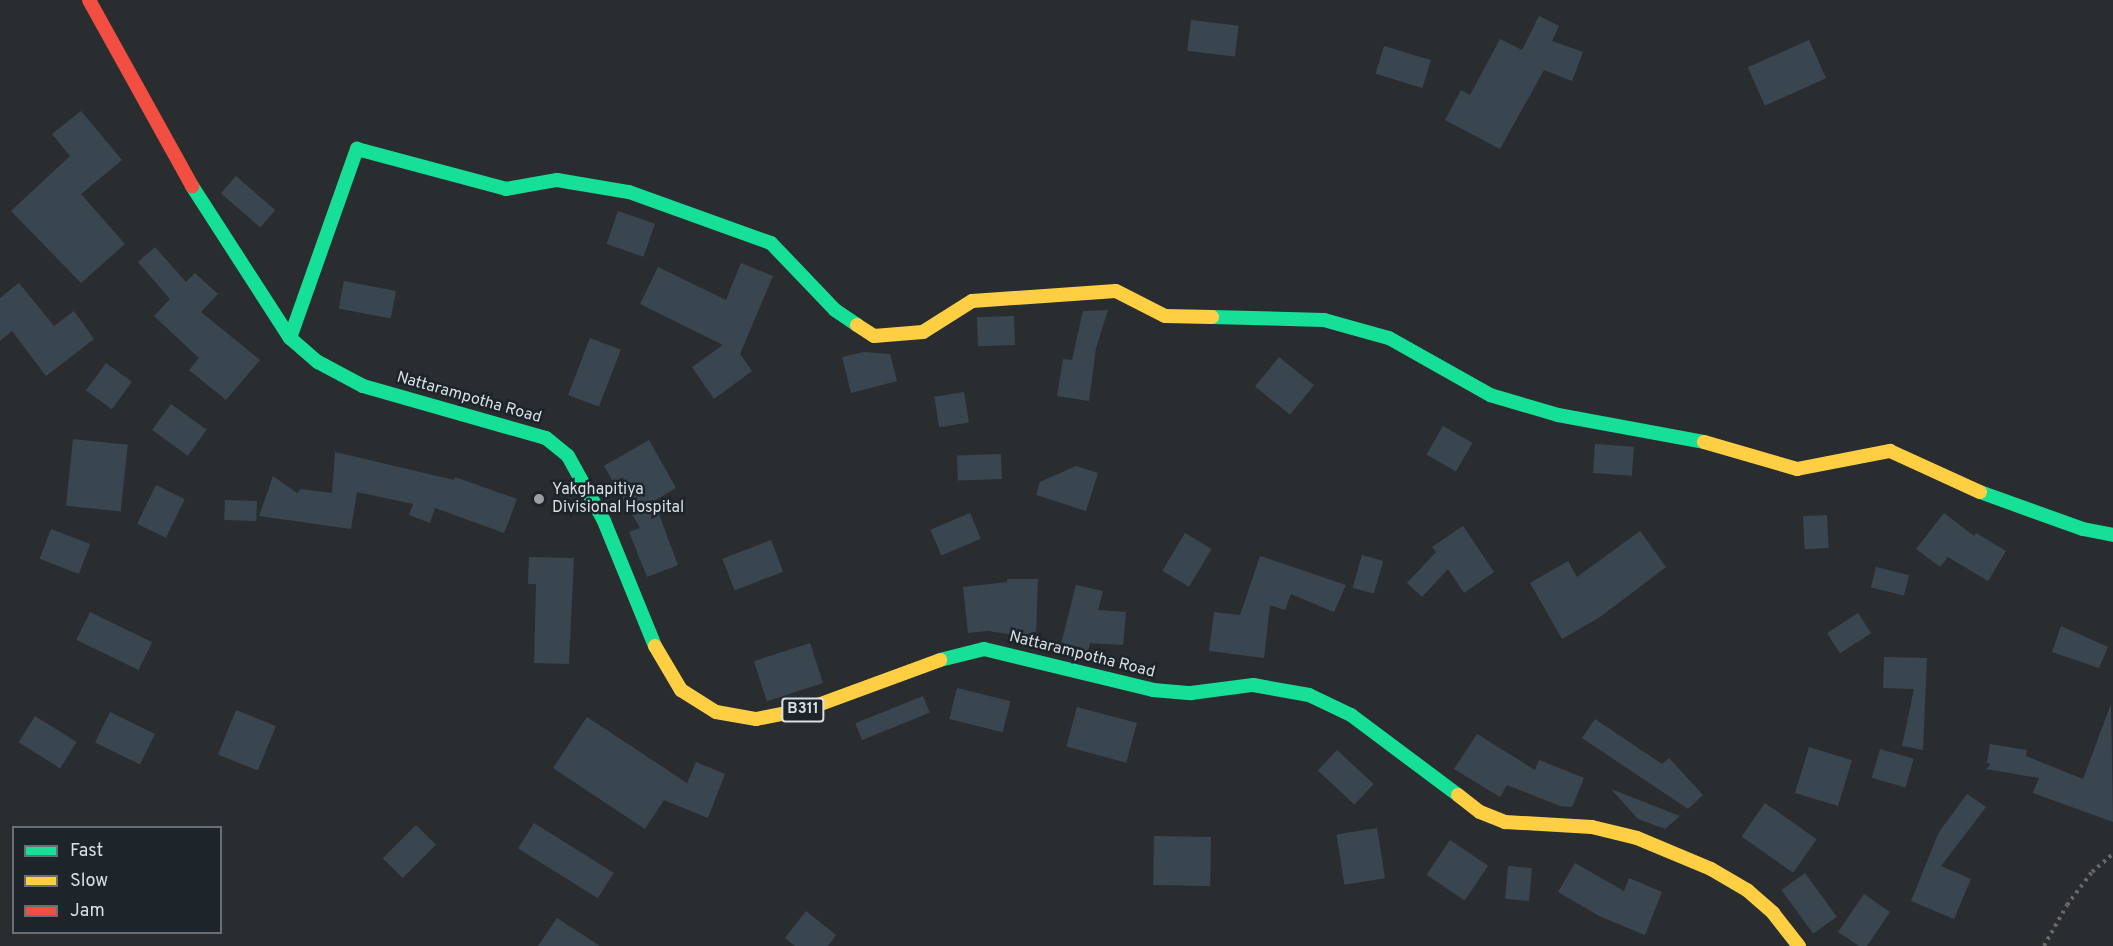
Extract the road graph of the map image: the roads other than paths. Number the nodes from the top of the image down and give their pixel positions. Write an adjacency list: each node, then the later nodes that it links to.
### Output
1 (89, 0): 2 (main road, Nattarampotha Road / B311)
2 (290, 338): 3 (main road); 4 (main road, Nattarampotha Road / B311)
3 (2113, 535)
4 (1799, 946)

